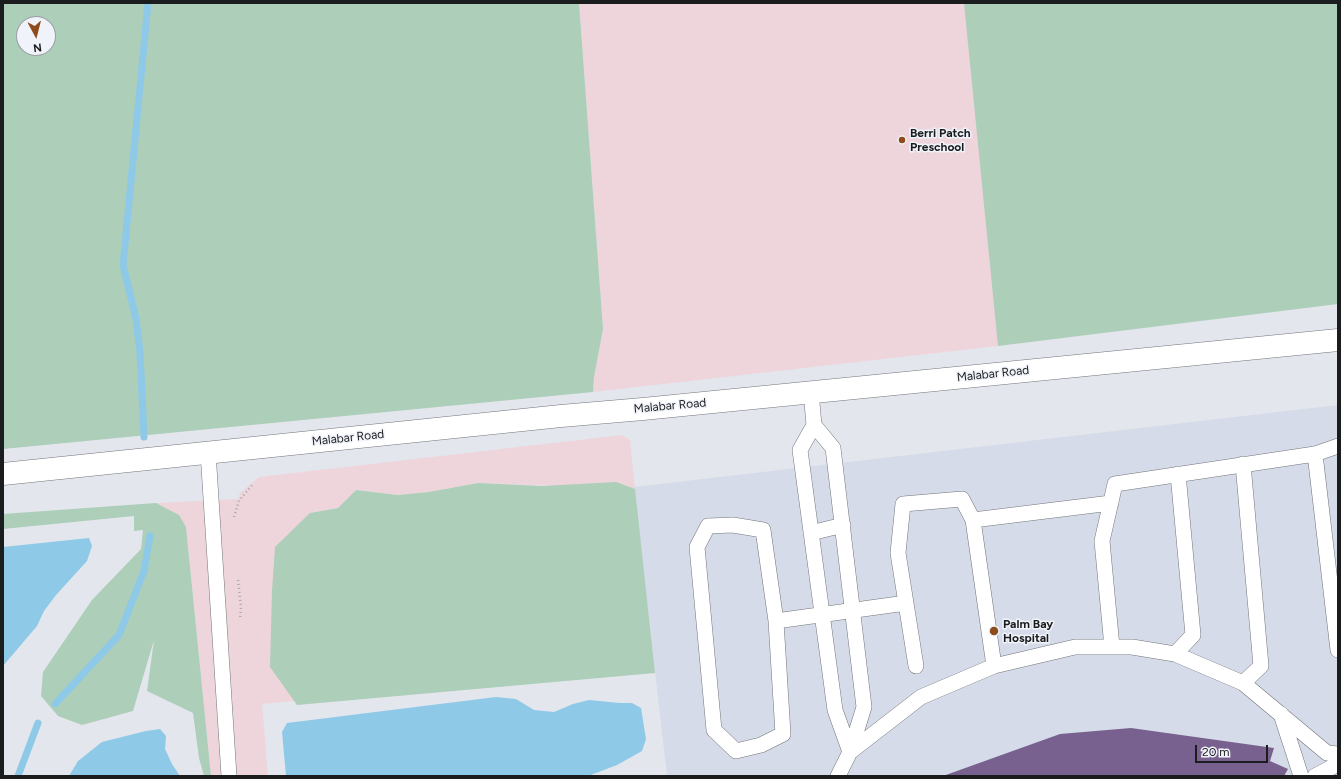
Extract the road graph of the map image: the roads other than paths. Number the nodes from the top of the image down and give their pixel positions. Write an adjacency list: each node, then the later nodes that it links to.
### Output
1 (1338, 340): 2 (main road, Malabar Road)
2 (811, 392): 3 (lane); 5 (main road, Malabar Road)
3 (814, 425): 12 (lane); 13 (lane)
4 (1338, 446): 6 (lane)
5 (208, 452): 8 (main road, Malabar Road); 28 (lane)
6 (1315, 454): 7 (lane); 19 (lane)
7 (1243, 464): 9 (lane); 23 (lane)
8 (3, 474)
9 (1178, 474): 10 (lane); 20 (lane)
10 (1111, 503): 11 (lane); 18 (lane)
11 (973, 520): 14 (lane); 22 (lane)
12 (842, 525): 13 (lane); 15 (lane)
13 (811, 532): 16 (lane)
14 (906, 603): 15 (lane); 21 (lane)
15 (853, 611): 16 (lane); 25 (lane)
16 (822, 615): 17 (lane); 25 (lane)
17 (776, 621): 17 (lane)
18 (1112, 647): 20 (lane); 22 (lane)
19 (1338, 650)
20 (1175, 654): 23 (lane)
21 (916, 666)
22 (994, 666): 25 (lane)
23 (1243, 683): 24 (lane)
24 (1281, 714): 26 (lane); 30 (lane)
25 (850, 752): 29 (lane)
26 (1338, 754)
27 (1338, 764): 31 (lane)
28 (229, 776)
29 (838, 776)
30 (1301, 776)
31 (1315, 776)

